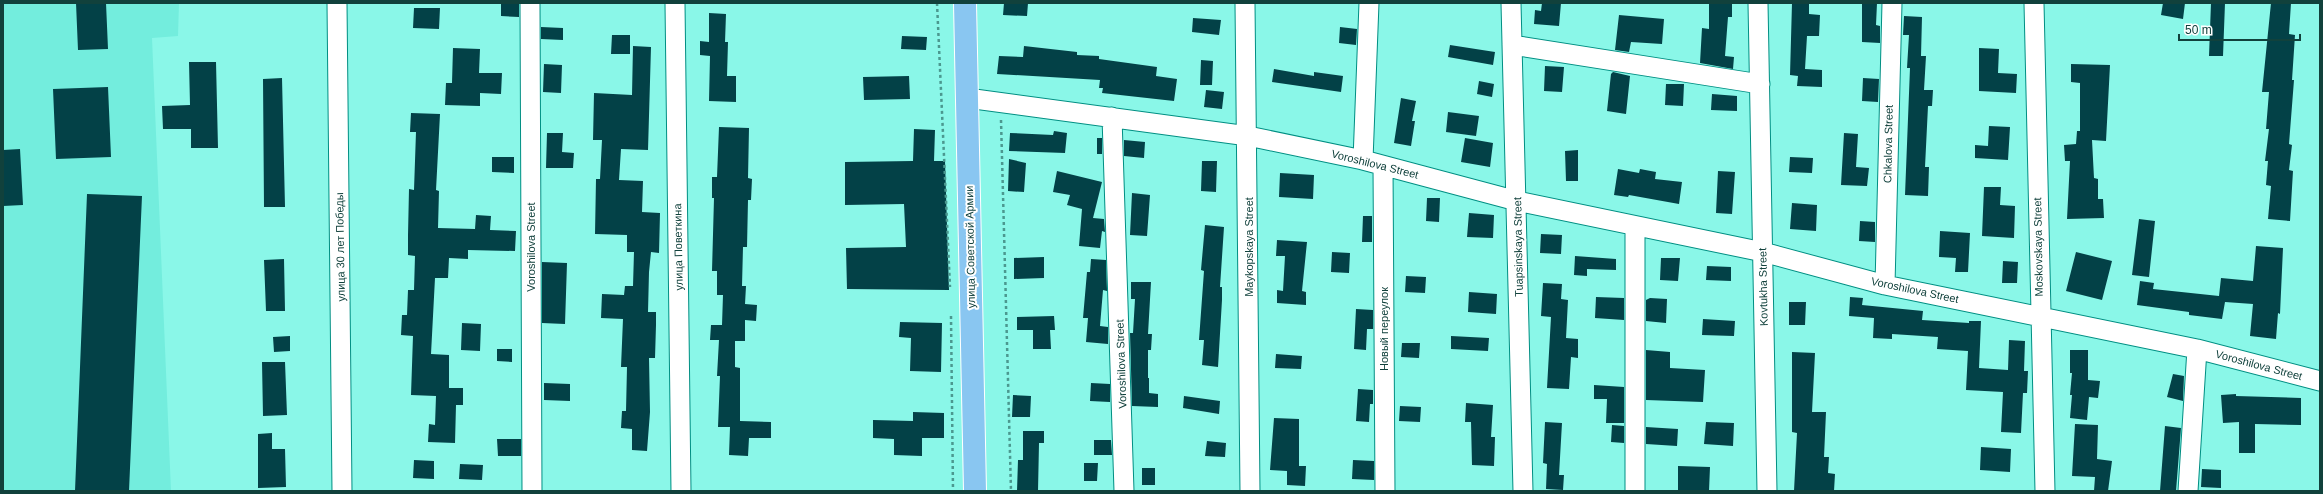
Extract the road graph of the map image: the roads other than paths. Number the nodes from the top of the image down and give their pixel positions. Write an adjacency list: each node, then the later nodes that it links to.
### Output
1 (338, 3): 25 (street, улица 30 лет Победы)
2 (530, 3): 26 (street, Voroshilova Street)
3 (675, 3): 27 (street, улица Поветкина)
4 (966, 3): 13 (main road, улица Советской Армии)
5 (1245, 3): 15 (street, Maykopskaya Street)
6 (1368, 3): 16 (street)
7 (1511, 3): 11 (street, Tuapsinskaya Street)
8 (1758, 3): 12 (street, Kovtukha Street)
9 (1892, 3): 21 (street, Chkalova Street)
10 (2034, 3): 22 (street, Moskovskaya Street)
11 (1512, 45): 12 (street); 18 (street, Tuapsinskaya Street)
12 (1760, 84): 20 (street, Kovtukha Street)
13 (967, 98): 14 (street, Voroshilova Street); 28 (main road, улица Советской Армии)
14 (1112, 117): 15 (street, Voroshilova Street); 29 (street, Voroshilova Street)
15 (1248, 136): 16 (street, Voroshilova Street); 30 (street, Maykopskaya Street)
16 (1363, 160): 17 (street, Voroshilova Street)
17 (1383, 166): 18 (street, Voroshilova Street); 31 (street, Новый переулок)
18 (1517, 202): 19 (street, Voroshilova Street); 32 (street, Tuapsinskaya Street)
19 (1635, 226): 20 (street, Voroshilova Street); 33 (street)
20 (1763, 252): 21 (street, Voroshilova Street); 34 (street, Kovtukha Street)
21 (1885, 284): 22 (street, Voroshilova Street)
22 (2039, 316): 23 (street, Voroshilova Street); 35 (street, Moskovskaya Street)
23 (2197, 349): 24 (street, Voroshilova Street); 36 (street)
24 (2320, 381)
25 (342, 491)
26 (532, 491)
27 (682, 491)
28 (975, 491)
29 (1124, 491)
30 (1250, 491)
31 (1386, 491)
32 (1523, 491)
33 (1635, 491)
34 (1767, 491)
35 (2045, 491)
36 (2188, 491)

